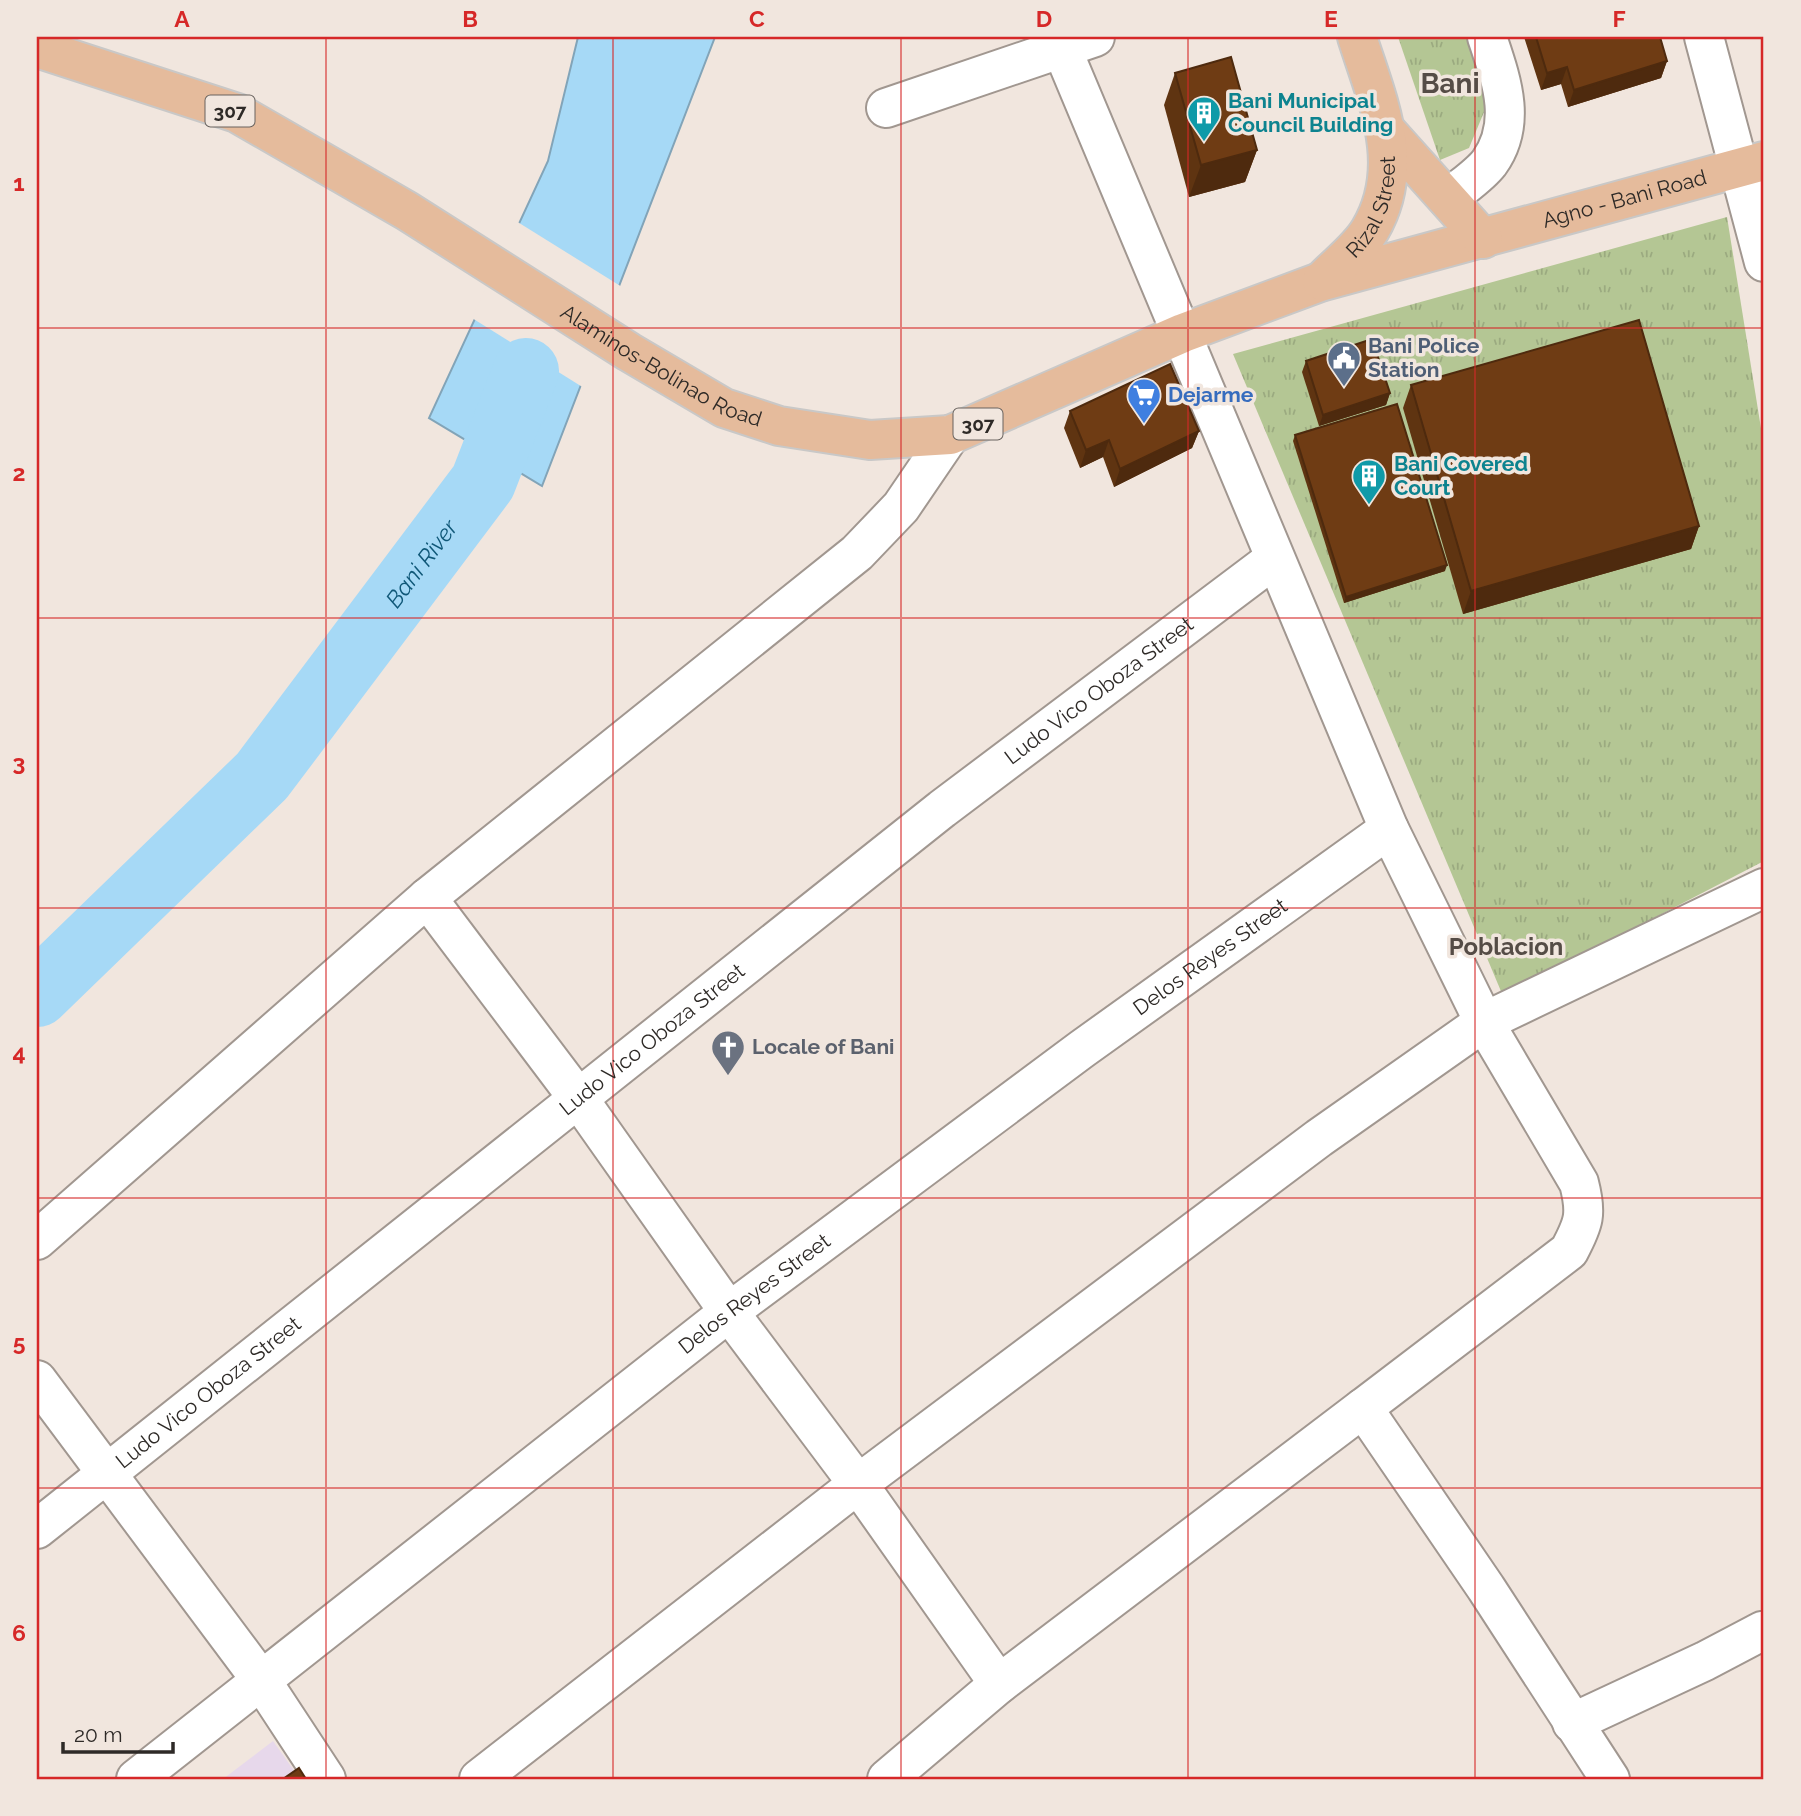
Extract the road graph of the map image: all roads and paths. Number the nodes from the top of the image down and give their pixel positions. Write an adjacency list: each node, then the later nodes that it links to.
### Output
1 (1357, 37): 7 (main road, Rizal Street / 307)
2 (1487, 37): 9 (street)
3 (1704, 37): 8 (street)
4 (1071, 40): 6 (street); 13 (street)
5 (37, 48): 14 (main road, Alaminos-Bolinao Road / 307)
6 (886, 108)
7 (1388, 133): 9 (main road); 12 (main road, Rizal Street / 307)
8 (1752, 165): 10 (main road, Agno - Bani Road); 11 (street)
9 (1448, 199): 10 (main road)
10 (1483, 239): 12 (main road, Agno - Bani Road)
11 (1764, 262)
12 (1320, 282): 13 (main road, Alaminos-Bolinao Road / 307)
13 (1183, 334): 14 (main road, Alaminos-Bolinao Road / 307); 15 (street)
14 (950, 435): 18 (street)
15 (1273, 559): 16 (street); 20 (street, Ludo Vico Oboza Street)
16 (1389, 829): 19 (street); 22 (street, Delos Reyes Street)
17 (1764, 888): 19 (street)
18 (427, 898): 20 (street); 21 (street)
19 (1484, 1023): 24 (street); 26 (street)
20 (578, 1098): 22 (street); 25 (street, Ludo Vico Oboza Street)
21 (37, 1240)
22 (729, 1312): 26 (street); 29 (street, Delos Reyes Street)
23 (37, 1380): 25 (street)
24 (1363, 1408): 30 (street); 31 (street)
25 (105, 1472): 27 (street, Ludo Vico Oboza Street); 29 (street)
26 (858, 1484): 30 (street); 34 (street)
27 (37, 1529)
28 (1762, 1631): 31 (street)
29 (261, 1680): 32 (street, Delos Reyes Street); 33 (street)
30 (999, 1684): 35 (street)
31 (1572, 1723): 36 (street)
32 (136, 1779)
33 (326, 1779)
34 (479, 1779)
35 (887, 1779)
36 (1610, 1779)

